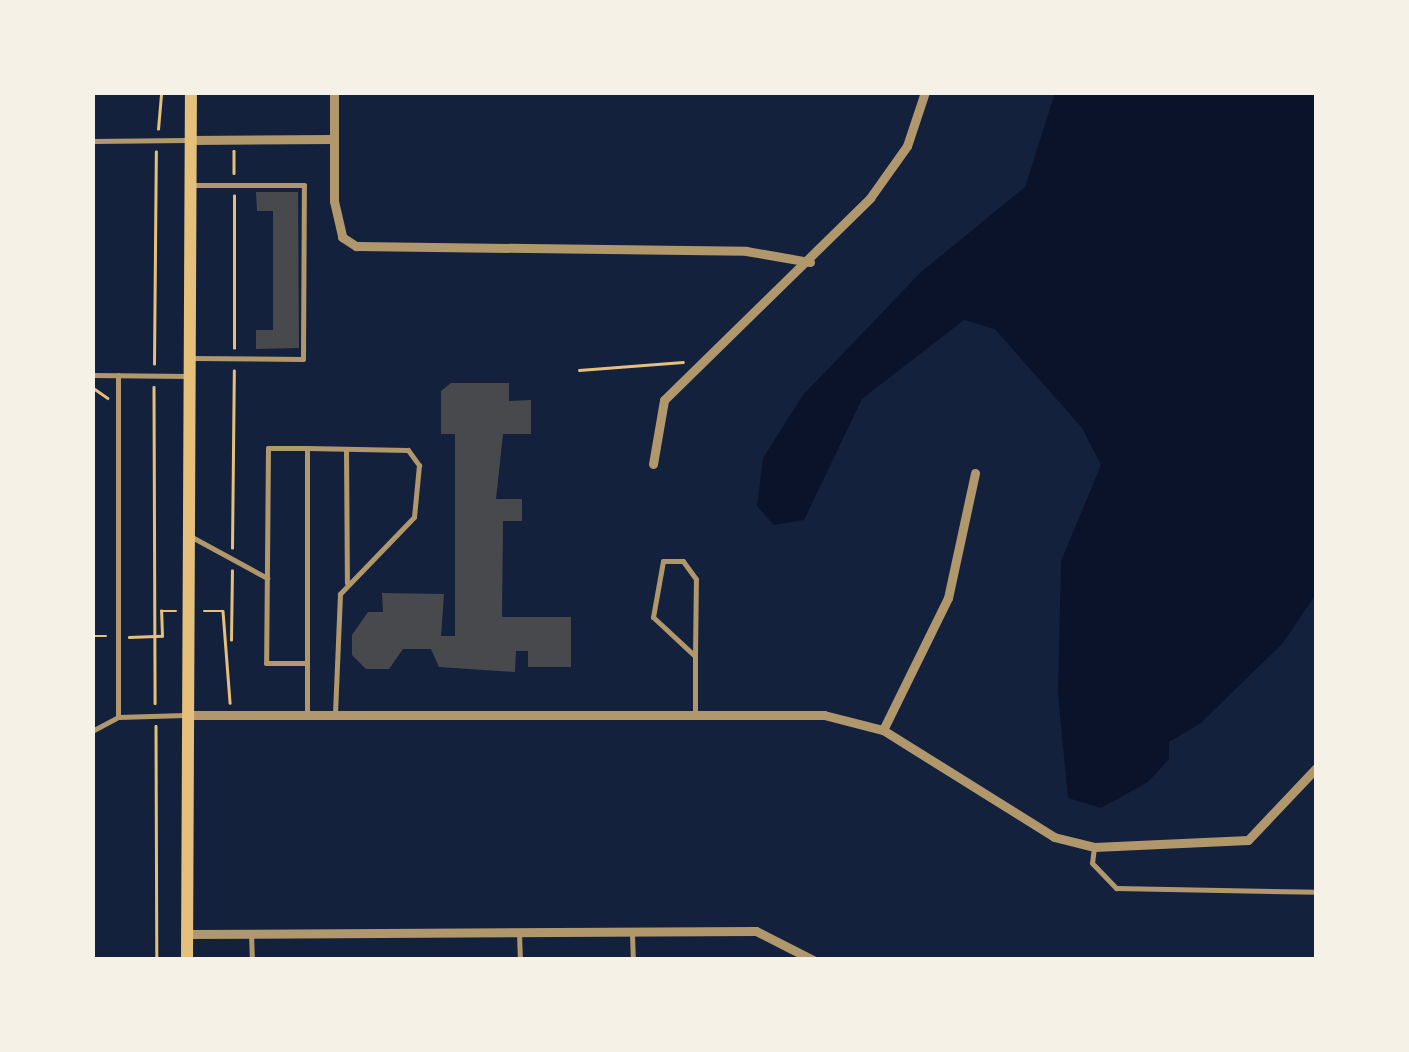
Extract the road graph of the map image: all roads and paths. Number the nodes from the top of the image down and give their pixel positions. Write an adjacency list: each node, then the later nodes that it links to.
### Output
1 (161, 92): 5 (path)
2 (191, 92): 6 (main road)
3 (334, 92): 8 (street)
4 (926, 92): 12 (street)
5 (156, 140): 6 (lane); 9 (lane); 19 (path)
6 (190, 140): 7 (street); 10 (main road)
7 (234, 140): 8 (street); 11 (path)
8 (332, 140): 12 (street)
9 (92, 141)
10 (190, 185): 11 (lane); 13 (main road)
11 (234, 185): 14 (path); 14 (lane)
12 (810, 262): 15 (street)
13 (188, 358): 14 (lane); 20 (main road)
14 (234, 358): 26 (path)
15 (704, 364): 16 (path); 23 (street)
16 (578, 370)
17 (92, 375): 18 (lane)
18 (118, 375): 19 (lane); 41 (lane)
19 (154, 376): 20 (lane); 40 (path)
20 (188, 376): 25 (main road)
21 (307, 448): 22 (lane); 27 (lane); 34 (lane)
22 (346, 448): 28 (lane); 28 (lane)
23 (652, 464)
24 (974, 473): 43 (street)
25 (188, 535): 26 (lane); 39 (main road)
26 (232, 560): 27 (lane); 32 (path)
27 (266, 578): 34 (lane)
28 (346, 586): 38 (lane)
29 (223, 611): 32 (path)
30 (161, 612): 31 (path)
31 (162, 636)
32 (231, 640): 36 (path)
33 (696, 656): 33 (lane); 35 (lane)
34 (307, 663): 37 (lane)
35 (695, 713): 38 (street); 43 (street)
36 (230, 714): 37 (street); 39 (street)
37 (307, 714): 38 (street)
38 (336, 714)
39 (188, 715): 40 (lane); 50 (main road)
40 (155, 716): 41 (lane); 51 (path)
41 (118, 717): 42 (lane)
42 (92, 730)
43 (883, 730): 45 (street)
44 (1316, 768): 45 (street)
45 (1094, 847): 46 (lane)
46 (1316, 892)
47 (632, 931): 48 (street); 55 (lane); 56 (street)
48 (518, 932): 49 (street); 54 (lane)
49 (251, 933): 50 (street); 53 (lane)
50 (187, 934): 52 (main road)
51 (157, 960)
52 (187, 960)
53 (252, 960)
54 (520, 960)
55 (633, 960)
56 (813, 960)

